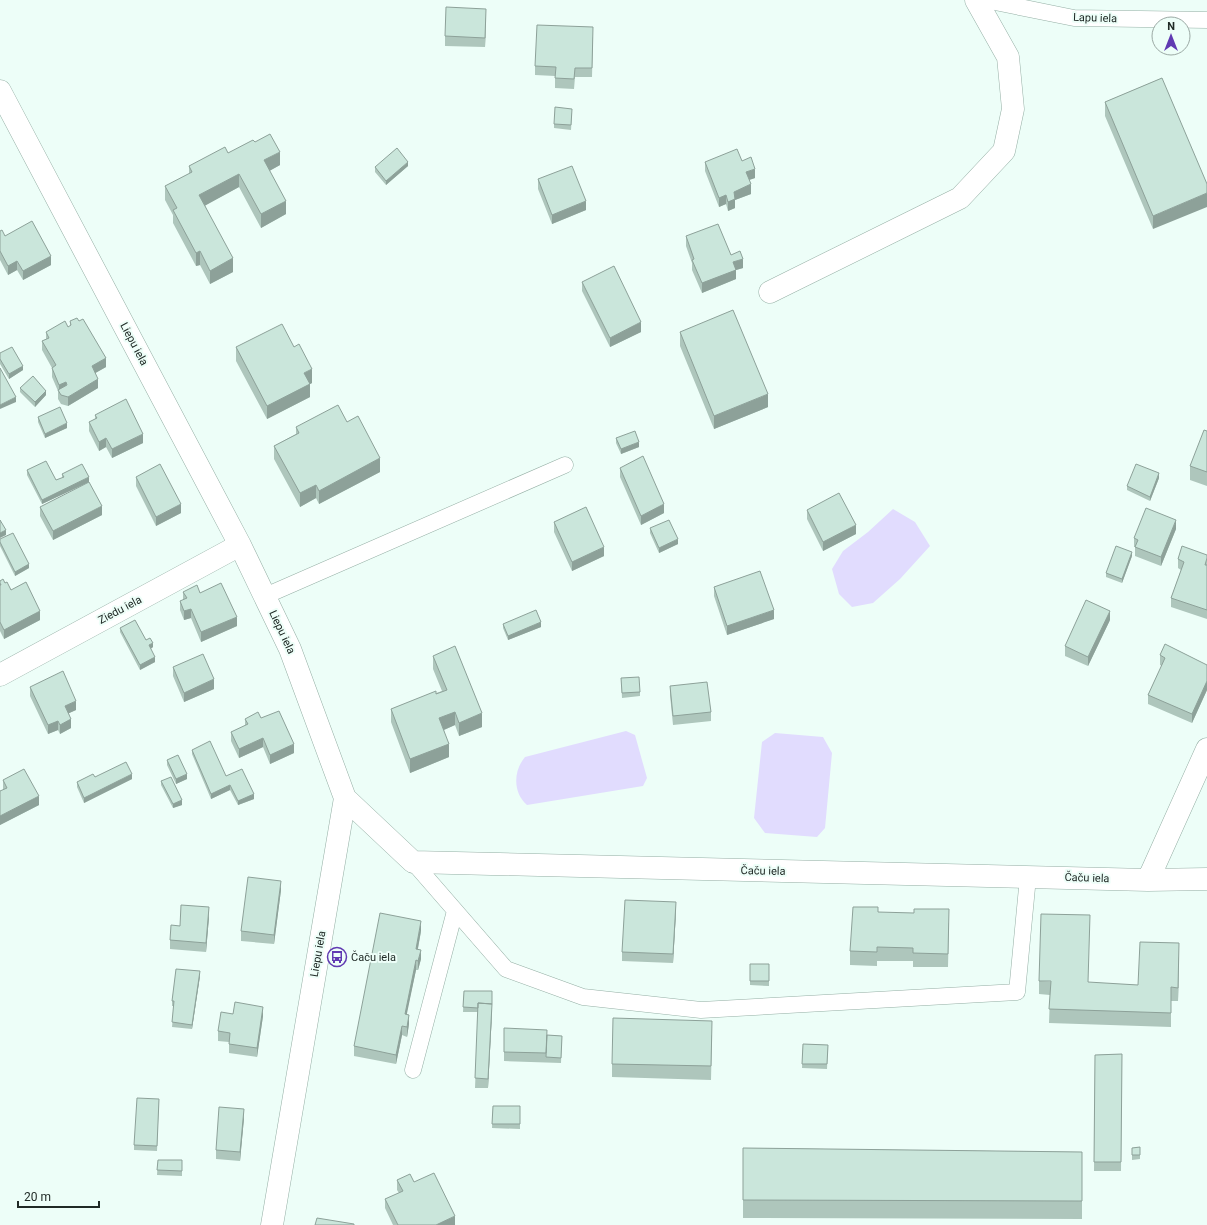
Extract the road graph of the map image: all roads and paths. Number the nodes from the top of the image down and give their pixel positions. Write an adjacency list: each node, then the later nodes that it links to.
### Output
1 (976, 0): 5 (street)
2 (984, 0): 3 (lane, Lapu iela)
3 (1207, 20)
4 (0, 91): 7 (street, Liepu iela)
5 (770, 292)
6 (565, 465): 8 (lane)
7 (240, 545): 8 (street, Liepu iela); 9 (street, Ziedu iela)
8 (265, 596): 11 (street, Liepu iela)
9 (0, 675)
10 (1207, 749): 15 (street)
11 (345, 798): 12 (street); 18 (street, Liepu iela)
12 (413, 862): 13 (street, Čaču iela); 16 (lane)
13 (1028, 877): 15 (street, Čaču iela); 16 (lane)
14 (1207, 879): 15 (street, Čaču iela)
15 (1148, 880)
16 (456, 911): 17 (lane)
17 (413, 1070)
18 (272, 1225)

